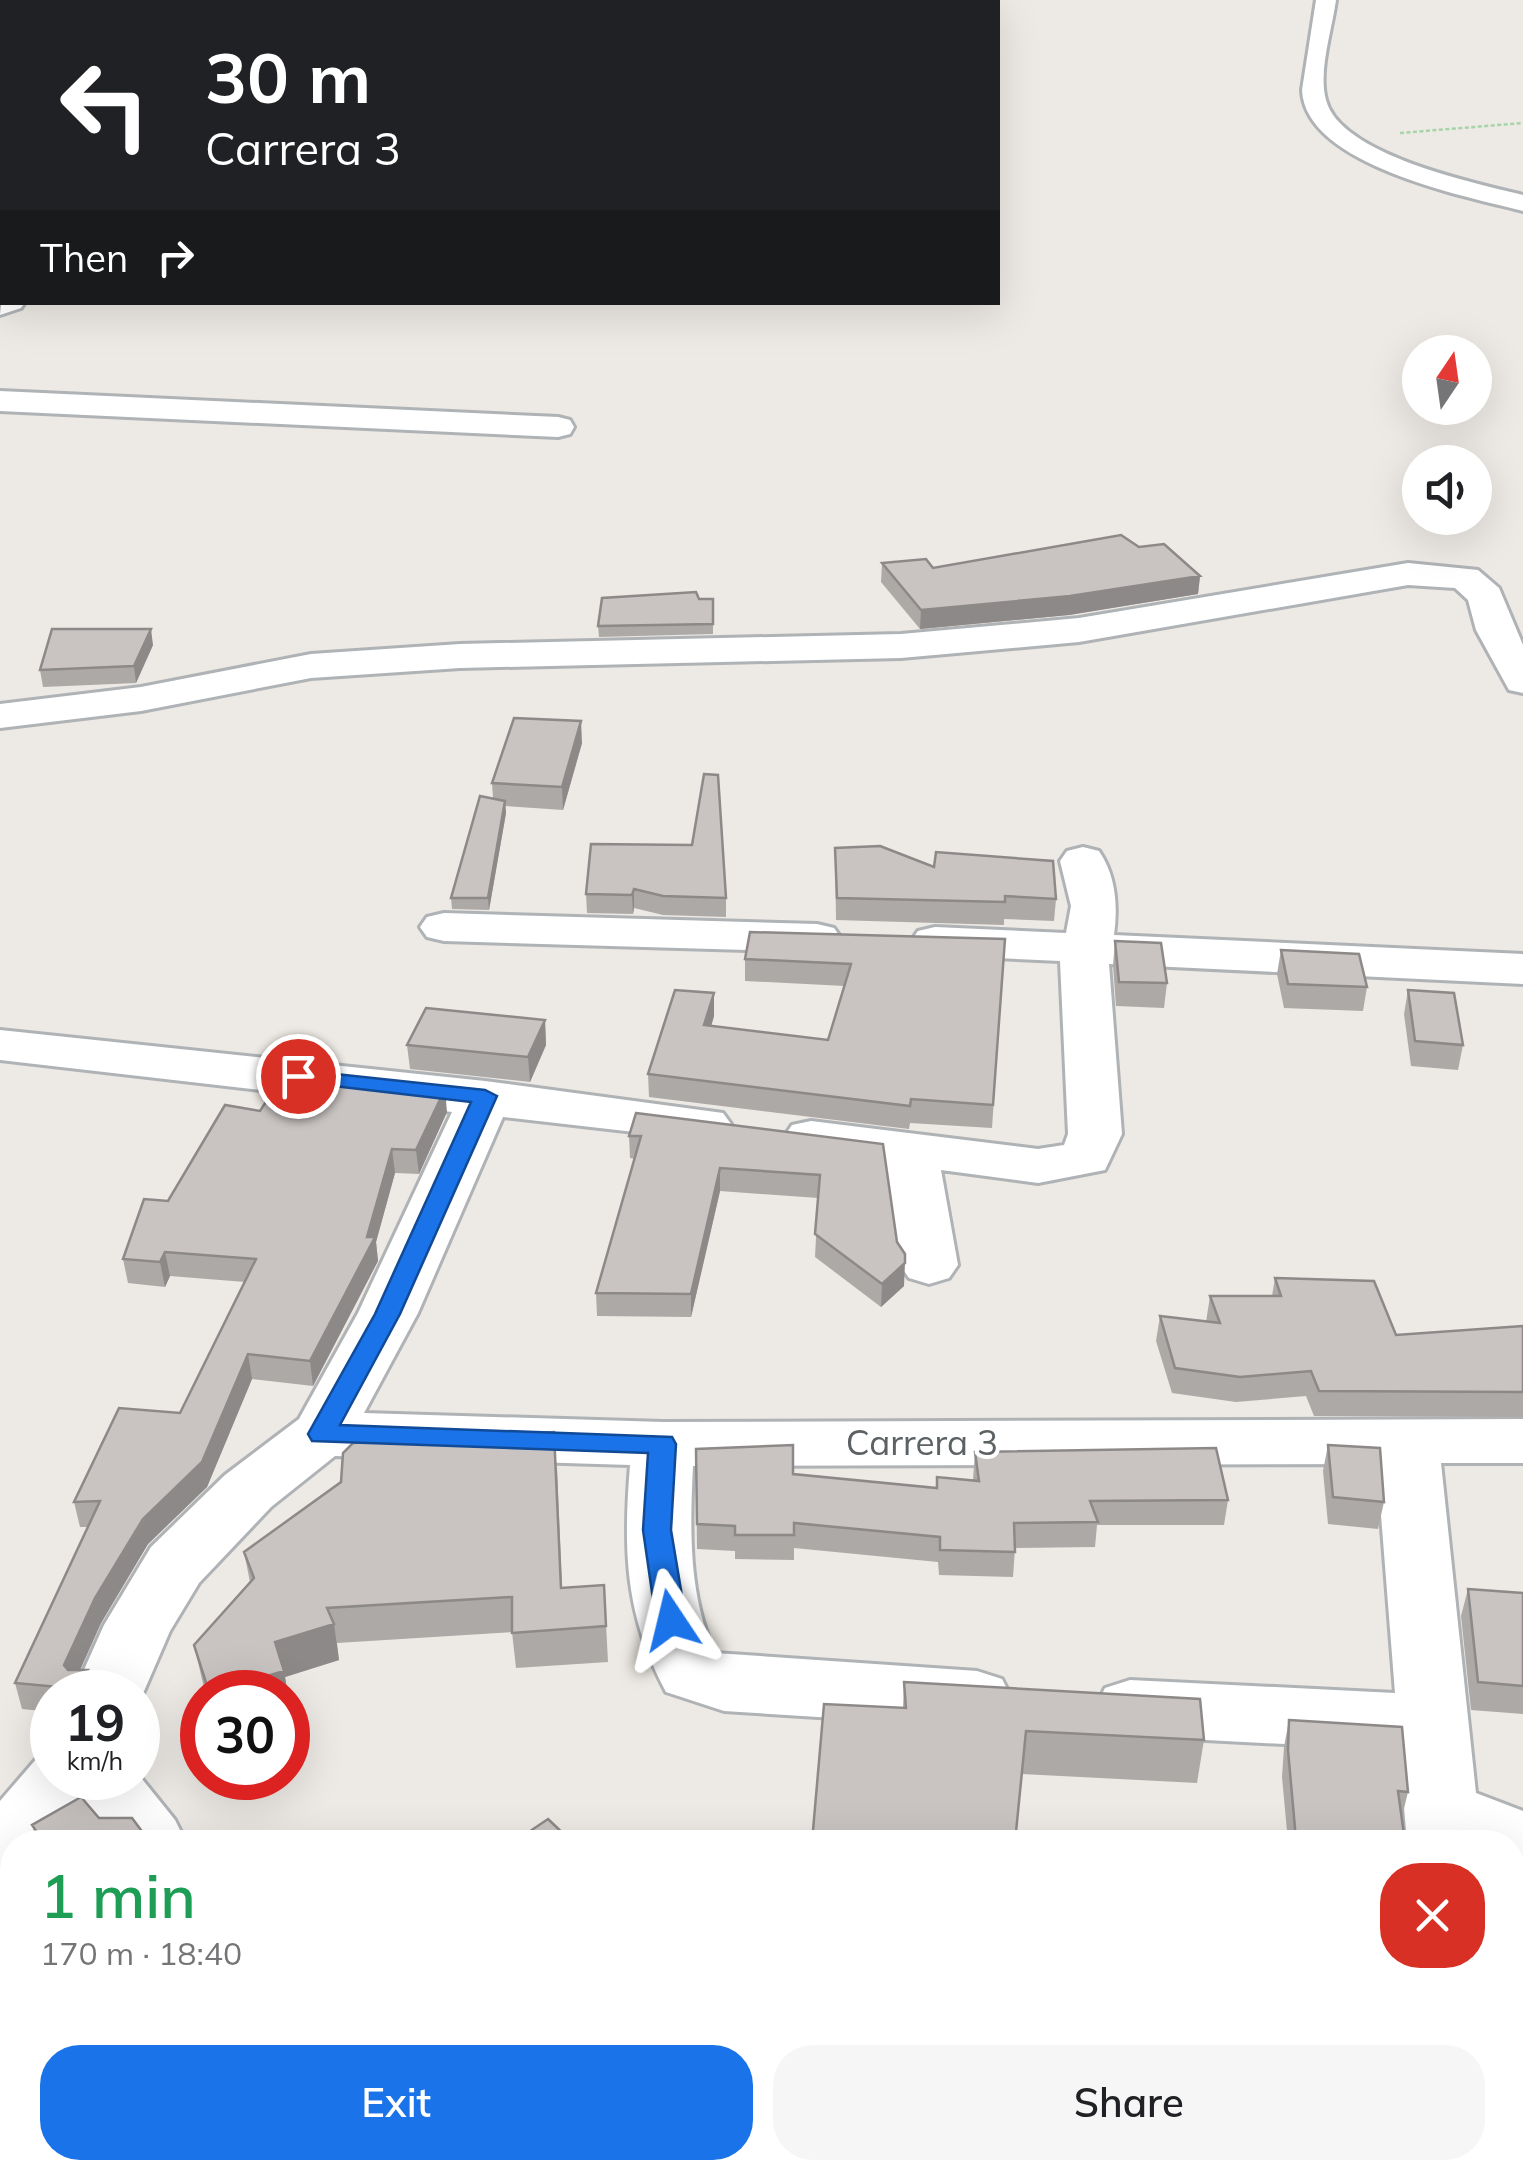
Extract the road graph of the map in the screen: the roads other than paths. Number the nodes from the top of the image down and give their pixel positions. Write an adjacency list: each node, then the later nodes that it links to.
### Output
1 (1326, 0): 2 (street)
2 (1523, 204)
3 (0, 401): 4 (street)
4 (558, 427)
5 (1523, 682): 6 (street)
6 (0, 716)
7 (1083, 861): 9 (street)
8 (444, 927): 9 (street)
9 (1088, 946): 10 (street); 13 (street)
10 (1523, 969)
11 (0, 1045): 12 (street)
12 (485, 1096): 13 (street); 15 (street)
13 (910, 1150): 14 (street)
14 (929, 1265)
15 (322, 1434): 18 (street, Carrera 3); 19 (street)
16 (1407, 1440): 17 (street, Carrera 3); 18 (street, Carrera 3); 20 (street)
17 (1523, 1440)
18 (663, 1444): 20 (street)
19 (119, 1670)
20 (1432, 1724): 23 (street)
21 (46, 1800): 24 (street)
22 (116, 1800): 25 (street)
23 (1444, 1827)
24 (21, 1830)
25 (139, 1830)

